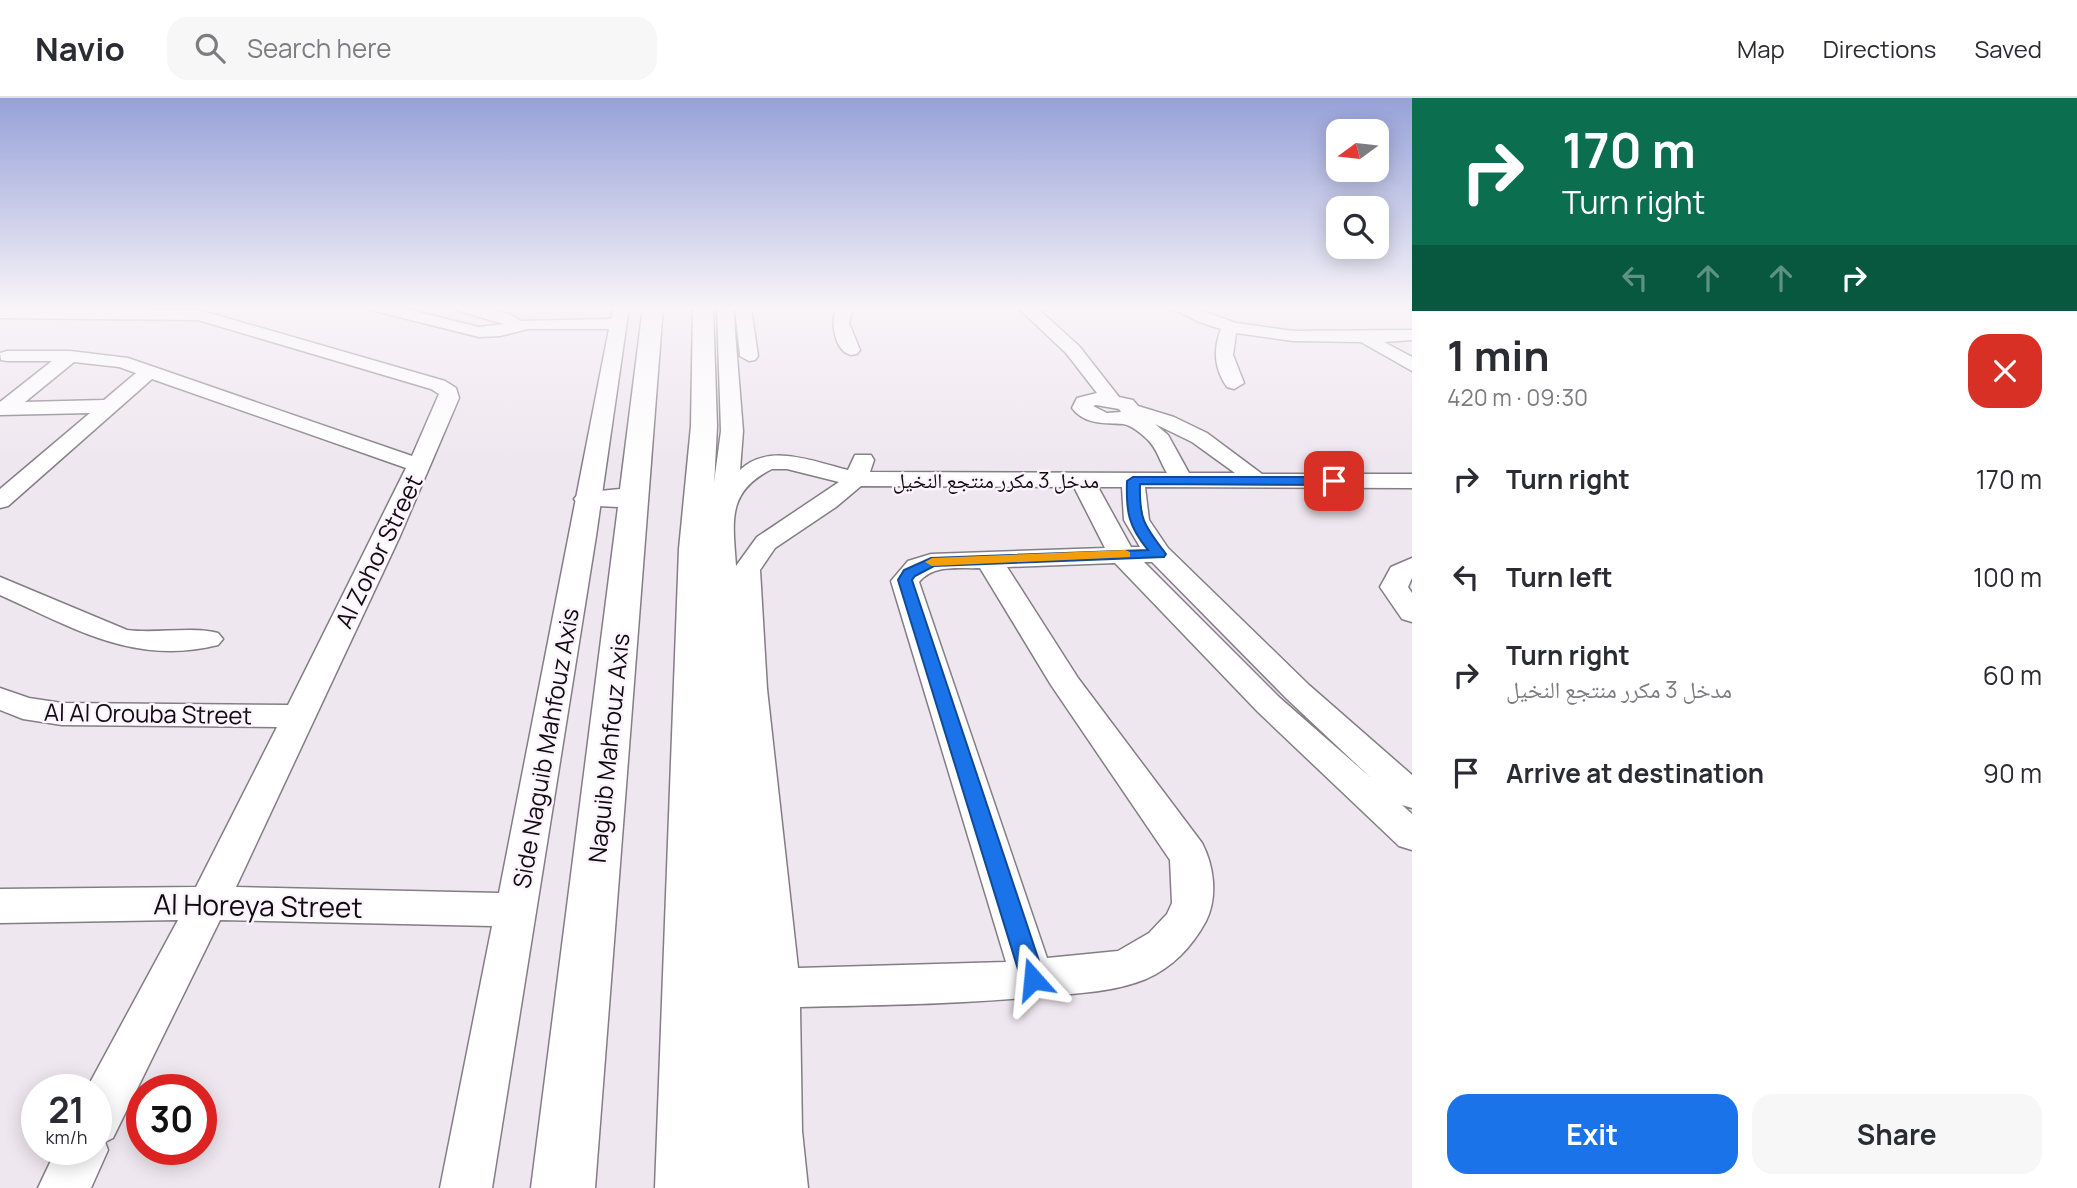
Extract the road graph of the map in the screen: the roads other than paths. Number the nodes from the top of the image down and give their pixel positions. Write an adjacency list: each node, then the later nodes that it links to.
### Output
1 (29, 358): 12 (street)
2 (68, 358): 19 (street)
3 (86, 358): 13 (street)
4 (345, 358): 26 (street, Al Zohor Street)
5 (619, 358): 34 (street, Side Naguib Mahfouz Axis)
6 (628, 358): 33 (main road, Naguib Mahfouz Axis)
7 (716, 358): 44 (main road)
8 (724, 358): 20 (street)
9 (1065, 358): 16 (street)
10 (1081, 358): 17 (street)
11 (1222, 358): 15 (street)
12 (4, 359)
13 (150, 371): 14 (street); 18 (street)
14 (183, 383): 22 (street); 26 (street)
15 (1234, 383)
16 (1090, 400): 17 (street); 21 (street)
17 (1111, 400): 21 (street)
18 (109, 406): 19 (street); 35 (street)
19 (2, 409)
20 (730, 412): 27 (street); 36 (street)
21 (1130, 414): 23 (street); 24 (street)
22 (87, 444)
23 (1170, 462): 24 (street); 27 (street); 30 (street)
24 (1236, 463): 25 (street); 31 (street)
25 (1412, 463)
26 (419, 465): 47 (street, Al Zohor Street)
27 (859, 470): 28 (street, مدخل 3 مكرر منتجع النخيل); 36 (street, مدخل 3 مكرر منتجع النخيل); 54 (street)
28 (1083, 481): 29 (street, مدخل 3 مكرر منتجع النخيل); 38 (street)
29 (1133, 481): 30 (street, مدخل 3 مكرر منتجع النخيل); 37 (street)
30 (1184, 481): 31 (street, مدخل 3 مكرر منتجع النخيل)
31 (1256, 481): 32 (street, مدخل 3 مكرر منتجع النخيل)
32 (1412, 481)
33 (633, 498): 34 (main road); 59 (main road, Naguib Mahfouz Axis)
34 (589, 499): 52 (street, Side Naguib Mahfouz Axis)
35 (0, 501)
36 (722, 501): 42 (street)
37 (1159, 554): 38 (street); 48 (street)
38 (1122, 555): 39 (street); 49 (street)
39 (988, 559): 53 (street); 53 (street)
40 (1412, 566): 43 (street)
41 (0, 585): 45 (street)
42 (723, 592): 44 (main road); 61 (street)
43 (1412, 613)
44 (694, 626): 60 (main road)
45 (208, 639)
46 (0, 698): 47 (street, Al Al Orouba Street)
47 (298, 716): 50 (street, Al Zohor Street)
48 (1412, 795)
49 (1412, 836)
50 (208, 903): 51 (street, Al Horeya Street); 52 (street, Al Horeya Street); 55 (street, Al Zohor Street)
51 (0, 906)
52 (515, 911): 58 (street, Side Naguib Mahfouz Axis)
53 (1033, 979): 54 (street)
54 (778, 988): 62 (street)
55 (112, 1090)
56 (76, 1165): 57 (street)
57 (64, 1188)
58 (466, 1188)
59 (563, 1188)
60 (687, 1188)
61 (739, 1188)
62 (782, 1188)

